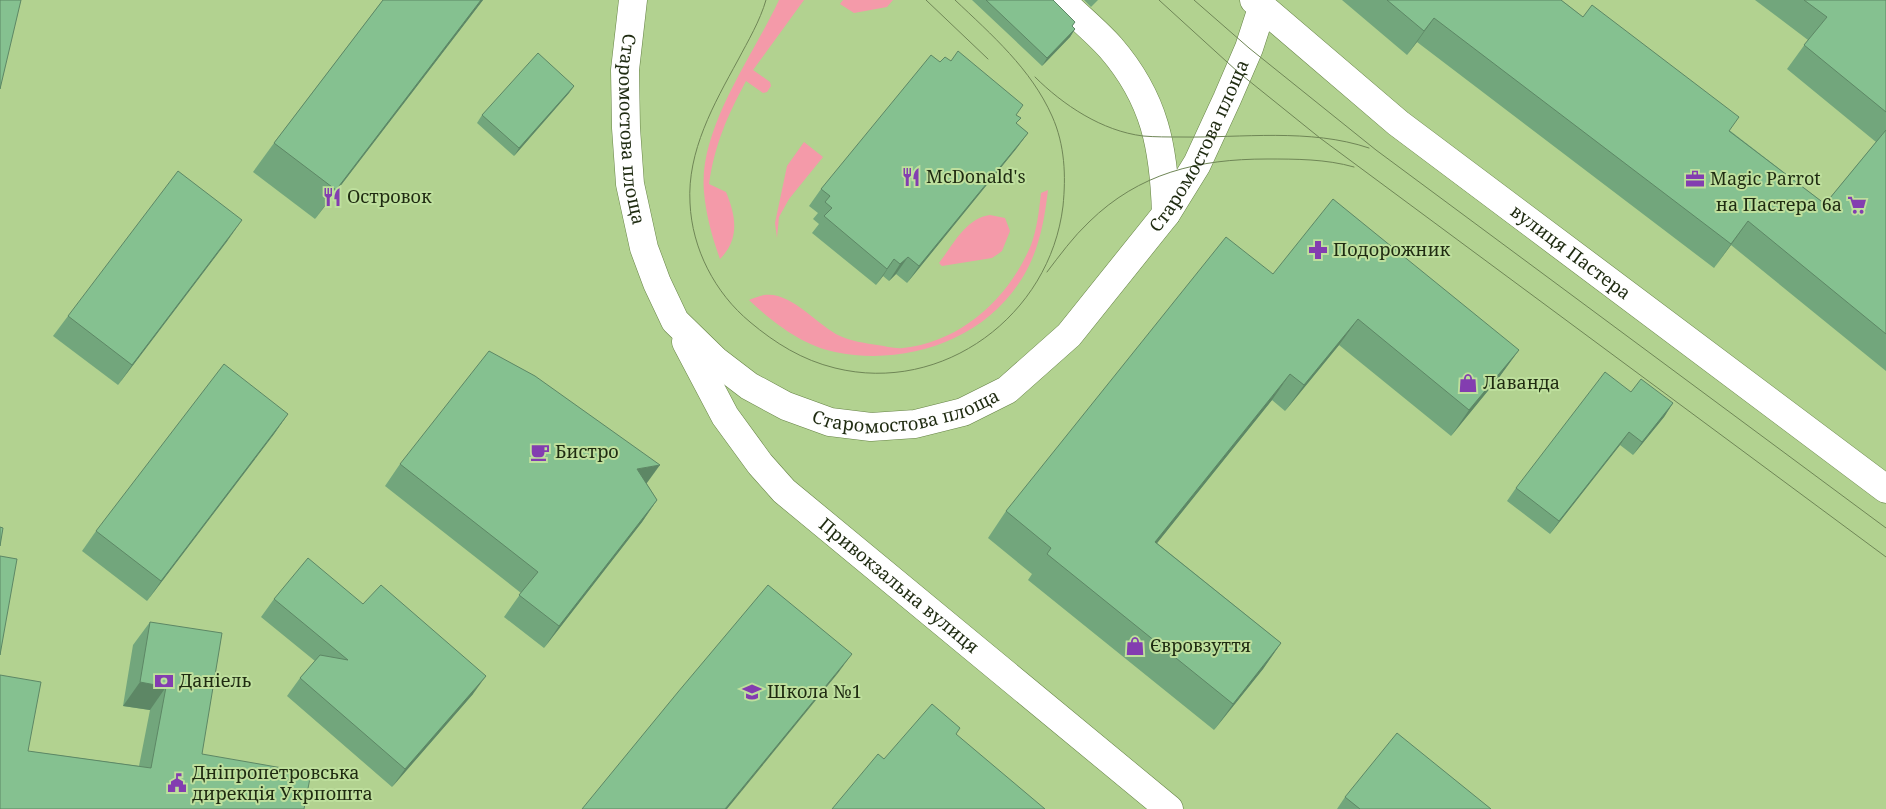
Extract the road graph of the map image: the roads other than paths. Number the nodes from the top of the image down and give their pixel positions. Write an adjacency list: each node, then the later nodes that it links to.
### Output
1 (1061, 0): 4 (main road)
2 (633, 4): 5 (main road, Старомостова площа)
3 (1258, 4): 4 (main road, Старомостова площа); 6 (main road, вулиця Пастера)
4 (1166, 214): 5 (main road, Старомостова площа)
5 (675, 321): 7 (main road, Привокзальна вулиця)
6 (1886, 489)
7 (1169, 809)

